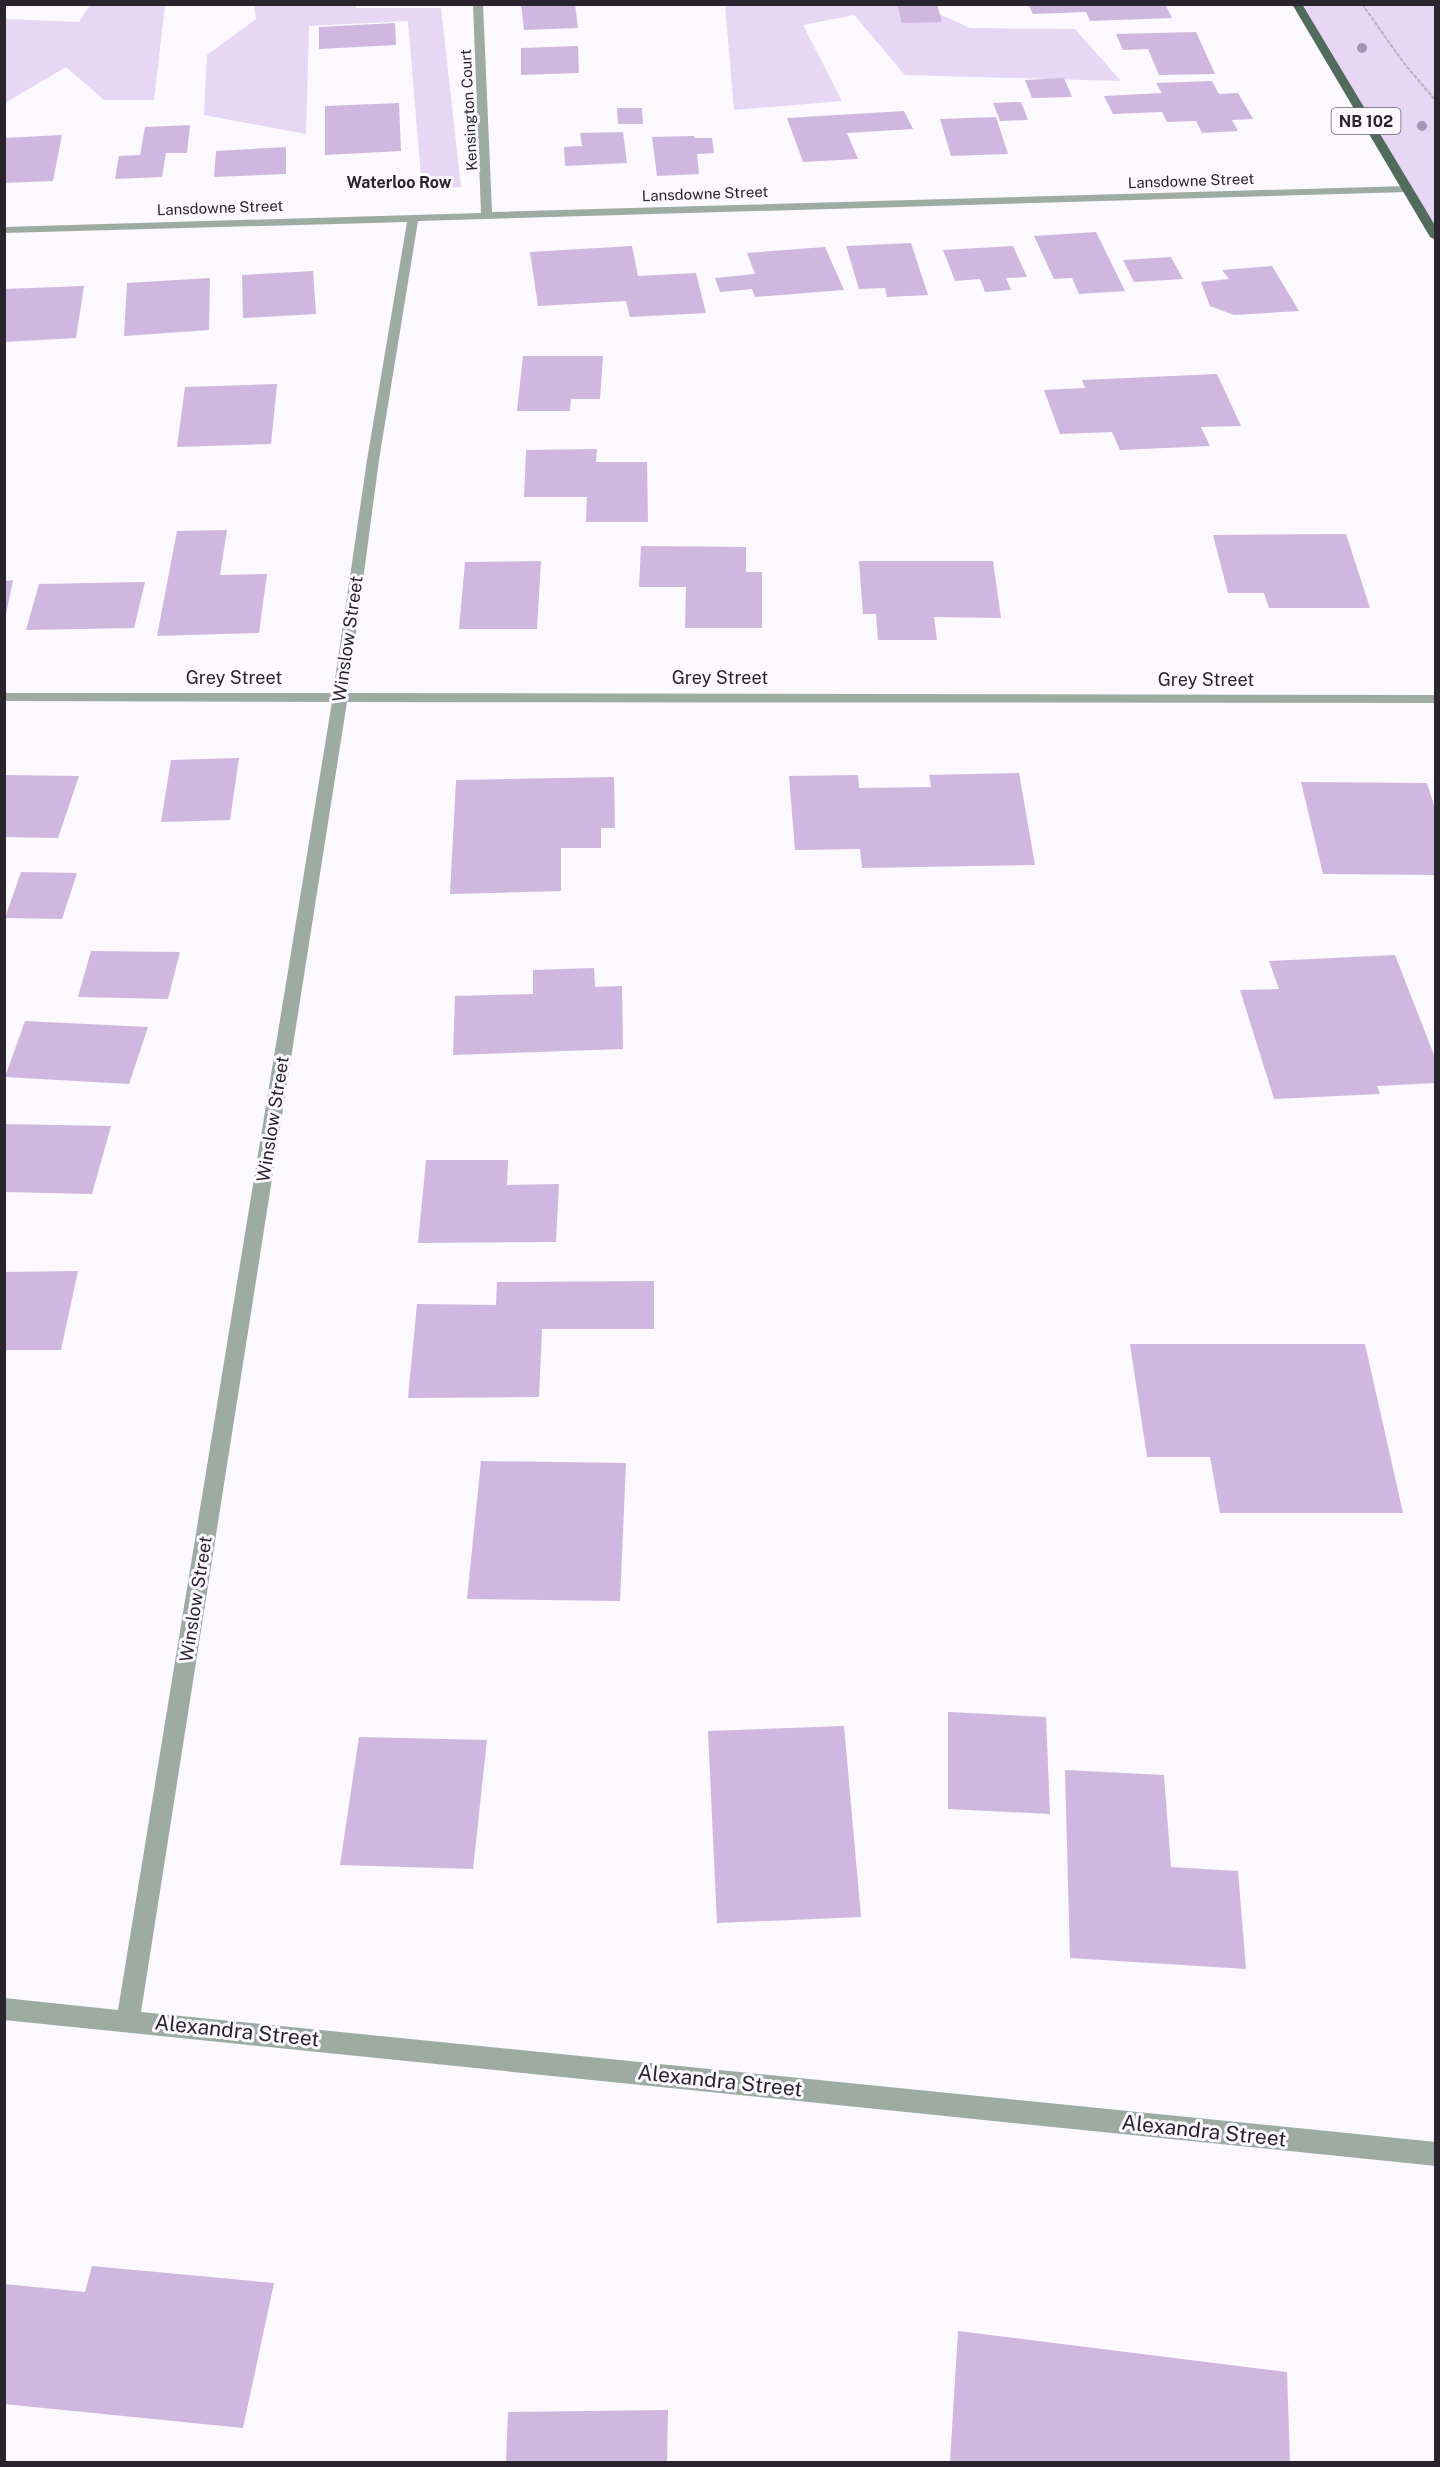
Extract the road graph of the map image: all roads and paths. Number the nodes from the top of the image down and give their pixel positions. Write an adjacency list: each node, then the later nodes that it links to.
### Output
1 (478, 4): 6 (street, Kensington Court)
2 (1297, 4): 5 (main road, NB 102)
3 (1362, 4): 4 (path)
4 (1436, 101)
5 (1407, 189): 6 (street, Lansdowne Street); 9 (main road, NB 102)
6 (488, 214): 7 (street, Lansdowne Street)
7 (413, 217): 8 (street, Lansdowne Street); 11 (street, Winslow Street)
8 (4, 230)
9 (1436, 237)
10 (4, 697): 11 (street, Grey Street)
11 (340, 698): 12 (street, Grey Street); 14 (street, Winslow Street)
12 (1436, 699)
13 (4, 2009): 14 (street, Alexandra Street)
14 (128, 2020): 15 (street, Alexandra Street)
15 (1436, 2154)

